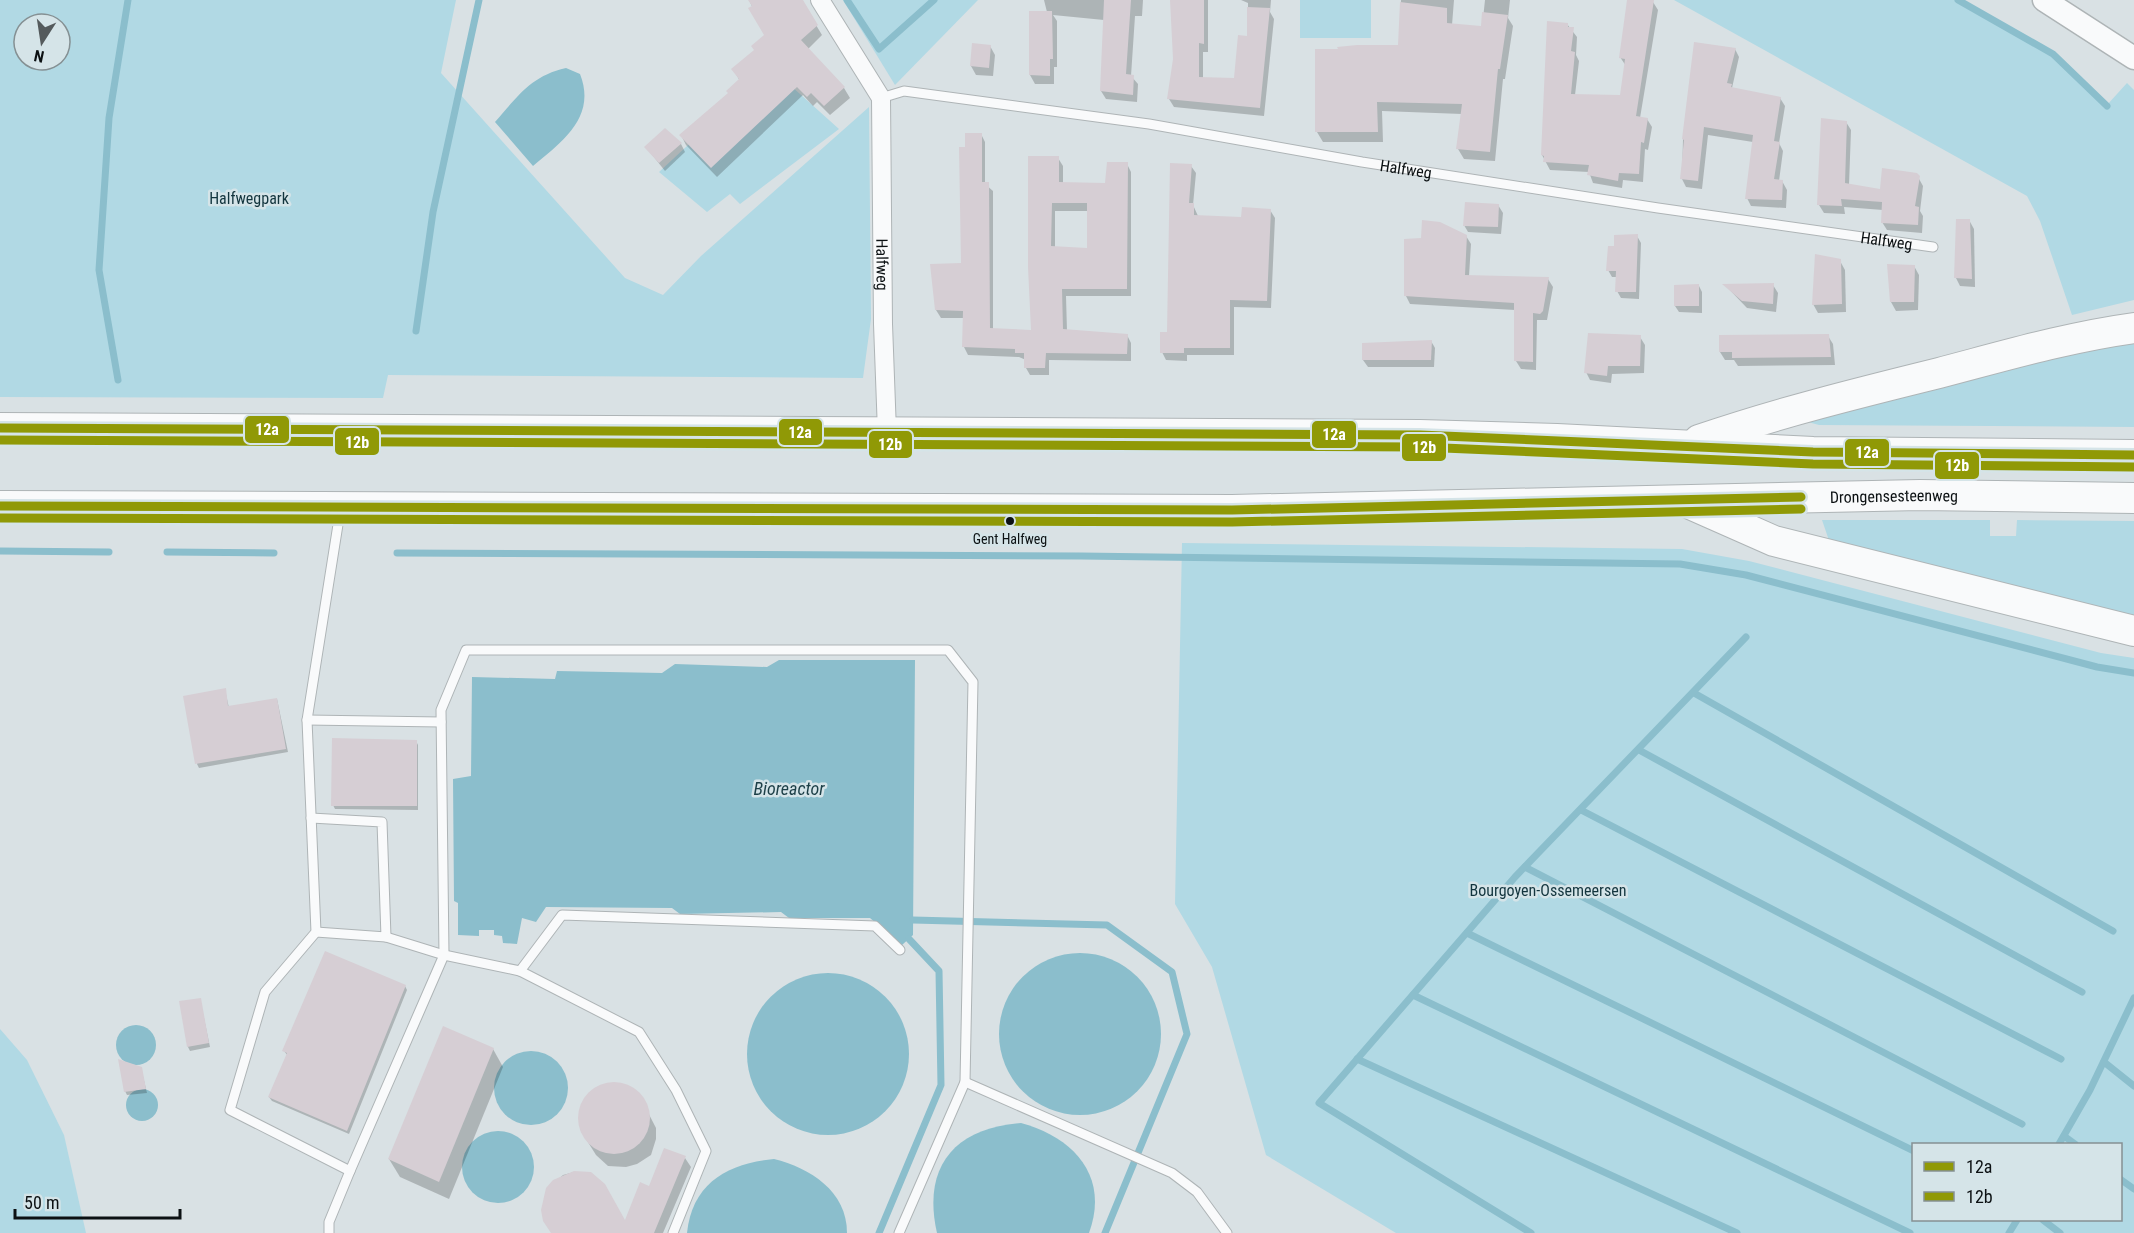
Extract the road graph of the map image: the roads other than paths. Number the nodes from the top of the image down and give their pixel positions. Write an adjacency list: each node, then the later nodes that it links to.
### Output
1 (820, 0): 4 (street)
2 (2044, 0): 3 (street)
3 (2134, 58)
4 (881, 98): 5 (lane, Halfweg); 8 (street, Halfweg)
5 (1933, 247)
6 (2134, 328): 9 (highway)
7 (0, 428): 8 (highway)
8 (887, 432): 9 (highway)
9 (1686, 445): 10 (highway)
10 (2134, 455)
11 (2134, 498): 12 (highway, Drongensesteenweg)
12 (1679, 500): 14 (highway, Drongensesteenweg); 15 (highway)
13 (0, 506): 14 (highway, Drongensesteenweg)
14 (341, 507): 16 (lane)
15 (2134, 631)
16 (307, 720): 17 (lane); 18 (lane)
17 (441, 722): 22 (lane); 24 (lane)
18 (311, 818): 19 (lane); 20 (lane)
19 (316, 932): 20 (lane); 25 (lane)
20 (386, 937): 22 (lane)
21 (900, 950): 23 (lane)
22 (444, 955): 23 (lane); 25 (lane)
23 (520, 971): 27 (lane)
24 (965, 1082): 28 (lane); 29 (lane)
25 (350, 1171): 26 (lane)
26 (329, 1233)
27 (673, 1233)
28 (899, 1233)
29 (1227, 1233)

